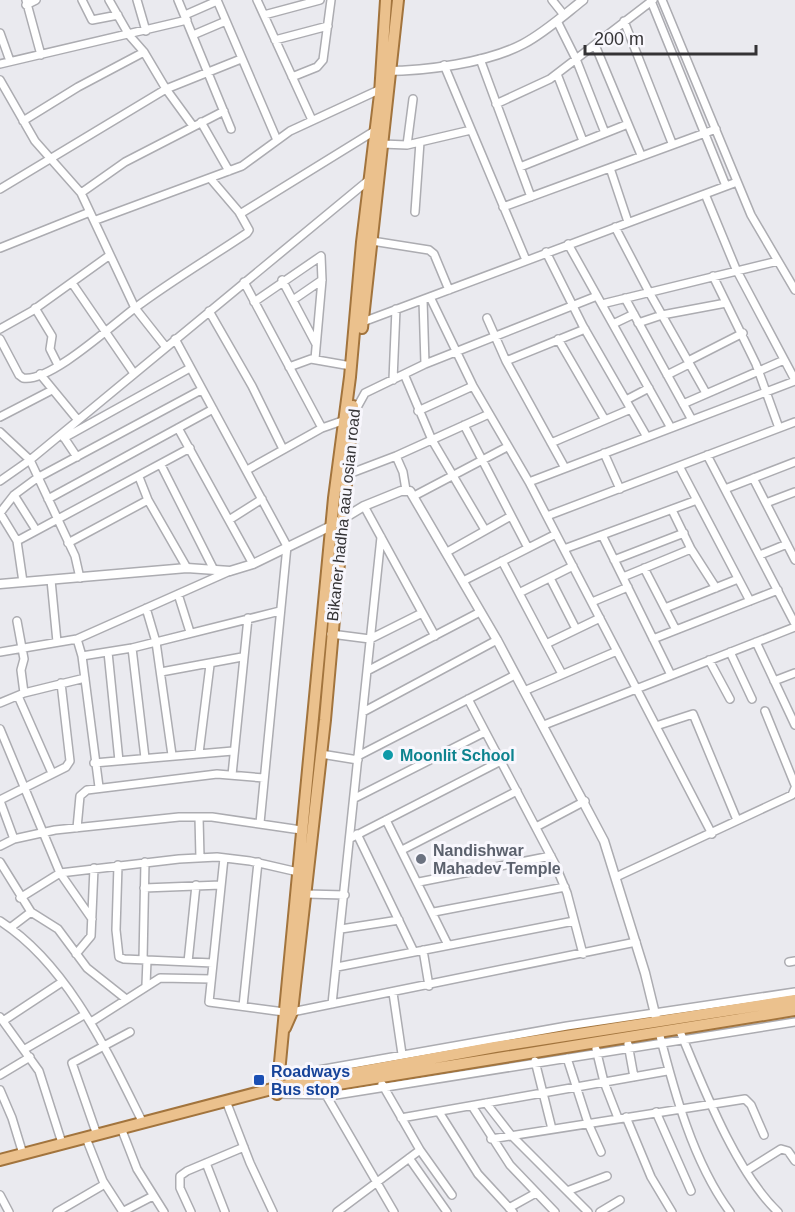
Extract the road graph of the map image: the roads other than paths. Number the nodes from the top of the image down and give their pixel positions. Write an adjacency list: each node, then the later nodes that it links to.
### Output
1 (36, 0): 16 (street)
2 (82, 0): 18 (street)
3 (109, 0): 18 (street)
4 (137, 0): 26 (street)
5 (178, 0): 20 (street)
6 (217, 0): 20 (street); 23 (street)
7 (258, 0): 19 (street)
8 (320, 0): 17 (street)
9 (331, 0): 25 (street)
10 (386, 0): 21 (main road, Bikaner hadha aau osian road)
11 (398, 0): 21 (main road, Bikaner hadha aau osian road)
12 (552, 0): 22 (street)
13 (583, 0): 22 (street)
14 (662, 0): 57 (street)
15 (652, 1): 24 (street); 57 (street)
16 (26, 2): 33 (street)
17 (302, 2): 19 (street)
18 (118, 15): 29 (street)
19 (264, 15): 30 (street)
20 (186, 17): 26 (street); 28 (street)
21 (391, 17): 40 (main road, Bikaner hadha aau osian road)
22 (560, 18): 35 (street); 36 (street)
23 (226, 21): 28 (street); 34 (street)
24 (624, 21): 31 (street); 62 (street)
25 (328, 26): 30 (street); 43 (street)
26 (146, 31): 29 (street)
27 (0, 33): 37 (street)
28 (193, 34): 41 (street)
29 (129, 35): 32 (street); 33 (street)
30 (275, 40): 43 (street)
31 (595, 45): 36 (street); 53 (street)
32 (144, 52): 46 (street); 51 (street)
33 (41, 55): 37 (street)
34 (241, 59): 41 (street); 59 (street)
35 (480, 59): 39 (street); 48 (street)
36 (576, 59): 42 (street); 58 (street)
37 (10, 61): 38 (street)
38 (0, 64)
39 (444, 65): 40 (street); 56 (street)
40 (386, 71): 45 (main road, Bikaner hadha aau osian road)
41 (208, 72): 46 (street); 49 (street)
42 (557, 74): 48 (street); 60 (street)
43 (292, 77): 50 (street)
44 (0, 80): 51 (street)
45 (384, 88): 50 (street); 55 (main road, Bikaner hadha aau osian road); 63 (main road, Bikaner hadha aau osian road)
46 (166, 89): 52 (street); 66 (street)
47 (412, 99): 64 (street)
48 (496, 104): 67 (street)
49 (224, 111): 52 (street); 54 (street)
50 (312, 120): 59 (street)
51 (23, 121): 66 (street)
52 (197, 124): 69 (street); 74 (street)
53 (628, 124): 58 (street); 65 (street)
54 (231, 129)
55 (376, 130): 71 (main road, Bikaner hadha aau osian road); 80 (street)
56 (471, 130): 61 (street); 77 (street)
57 (711, 130): 62 (street); 72 (street); 72 (street)
58 (605, 133): 60 (street)
59 (277, 140): 69 (street)
60 (584, 141): 67 (street)
61 (420, 142): 64 (street); 79 (street)
62 (672, 143): 65 (street)
63 (382, 144): 64 (street); 71 (main road, Bikaner hadha aau osian road)
64 (407, 145)
65 (642, 155): 68 (street)
66 (53, 158): 73 (street); 74 (street)
67 (520, 166): 76 (street)
68 (610, 168): 76 (street); 82 (street)
69 (229, 171): 70 (street)
70 (210, 178): 80 (street); 81 (street)
71 (374, 179): 84 (main road, Bikaner hadha aau osian road); 95 (street); 115 (main road, Bikaner hadha aau osian road)
72 (732, 184): 75 (street); 90 (street)
73 (0, 189)
74 (81, 193): 78 (street)
75 (705, 194): 82 (street); 91 (street)
76 (531, 197): 77 (street)
77 (503, 207): 89 (street)
78 (90, 212): 81 (street); 86 (street)
79 (415, 212)
80 (240, 214): 109 (street)
81 (96, 220): 88 (street)
82 (628, 222): 83 (street)
83 (615, 227): 85 (street); 99 (street)
84 (372, 241): 97 (street); 115 (main road, Bikaner hadha aau osian road)
85 (568, 244): 87 (street); 100 (street)
86 (0, 248)
87 (546, 252): 89 (street); 107 (street)
88 (110, 255): 96 (street); 109 (street)
89 (526, 260): 97 (street)
90 (774, 261): 91 (street); 98 (street)
91 (736, 269): 92 (street); 130 (street)
92 (712, 276): 99 (street); 105 (street)
93 (282, 280): 94 (street); 103 (street); 104 (street)
94 (322, 280): 103 (street); 126 (street)
95 (244, 282): 104 (street); 111 (street)
96 (72, 283): 108 (street); 120 (street)
97 (449, 290): 101 (street)
98 (795, 290)
99 (649, 292): 102 (street); 113 (street)
100 (597, 296): 106 (street); 107 (street)
101 (427, 298): 110 (street); 128 (street); 133 (street)
102 (625, 298): 106 (street); 112 (street)
103 (292, 300): 126 (street)
104 (254, 302): 136 (street)
105 (726, 303): 113 (street); 121 (street)
106 (602, 304): 117 (street)
107 (573, 306): 119 (street); 122 (street)
108 (35, 308): 118 (street); 134 (street)
109 (135, 308): 120 (street); 127 (street)
110 (396, 309): 115 (street); 143 (street)
111 (209, 310): 124 (street); 175 (street)
112 (634, 315): 116 (street); 117 (street)
113 (662, 315): 116 (street); 132 (street)
114 (487, 318): 122 (street)
115 (359, 323): 135 (main road, Bikaner hadha aau osian road); 159 (main road, Bikaner hadha aau osian road)
116 (638, 323): 142 (street)
117 (613, 324): 146 (street)
118 (0, 329)
119 (585, 329): 125 (street); 151 (street)
120 (105, 333): 134 (street); 139 (street)
121 (743, 333): 132 (street); 138 (street)
122 (494, 336): 128 (street); 131 (street)
123 (0, 339): 140 (street)
124 (175, 339): 127 (street); 137 (street)
125 (558, 339): 131 (street); 160 (street)
126 (316, 345): 129 (street)
127 (165, 346): 139 (street)
128 (456, 352): 133 (street); 145 (street)
129 (315, 359): 135 (street); 136 (street)
130 (784, 360): 138 (street); 144 (street)
131 (506, 361): 172 (street)
132 (689, 363): 142 (street); 149 (street)
133 (425, 364): 141 (street)
134 (58, 365): 140 (street)
135 (351, 366): 159 (main road, Bikaner hadha aau osian road)
136 (288, 367): 165 (street)
137 (190, 369): 148 (street); 169 (street)
138 (758, 371): 149 (street); 150 (street)
139 (133, 372): 158 (street)
140 (40, 374): 147 (street)
141 (404, 374): 143 (street); 155 (street)
142 (667, 375): 152 (street)
143 (393, 380): 159 (street)
144 (795, 380): 150 (street)
145 (473, 386): 155 (street); 156 (street)
146 (649, 388): 151 (street); 166 (street)
147 (52, 390): 157 (street); 158 (street)
148 (201, 390): 153 (street); 179 (street)
149 (706, 393): 152 (street)
150 (765, 393): 161 (street); 167 (street)
151 (626, 400): 154 (street)
152 (683, 404): 161 (street)
153 (213, 409): 164 (street); 186 (street)
154 (631, 409): 160 (street); 170 (street)
155 (418, 411): 171 (street)
156 (489, 414): 163 (street); 173 (street)
157 (0, 417)
158 (77, 418): 169 (street)
159 (348, 418): 165 (street); 187 (main road, Bikaner hadha aau osian road); 212 (main road, Bikaner hadha aau osian road)
160 (605, 420): 172 (street)
161 (692, 420): 166 (street)
162 (795, 422): 167 (street)
163 (464, 425): 171 (street); 181 (street)
164 (178, 428): 174 (street); 200 (street)
165 (322, 428): 175 (street)
166 (672, 428): 170 (street)
167 (779, 428): 177 (street)
168 (0, 432): 180 (street)
169 (63, 436): 179 (street); 180 (street)
170 (647, 437): 176 (street)
171 (432, 440): 178 (street); 188 (street)
172 (551, 443): 185 (street)
173 (507, 447): 181 (street); 193 (street)
174 (190, 448): 183 (street); 210 (street)
175 (283, 449): 186 (street)
176 (604, 453): 185 (street); 194 (street)
177 (707, 455): 184 (street); 195 (street)
178 (396, 456): 187 (street); 196 (street)
179 (77, 457): 190 (street)
180 (30, 460): 190 (street); 192 (street)
181 (482, 460): 188 (street); 207 (street)
182 (795, 462): 191 (street)
183 (161, 465): 189 (street); 234 (street)
184 (679, 466): 194 (street); 203 (street)
185 (565, 468): 193 (street)
186 (247, 470): 201 (street)
187 (346, 475): 209 (main road, Bikaner hadha aau osian road)
188 (452, 476): 199 (street); 214 (street)
189 (138, 477): 202 (street); 211 (street)
190 (37, 478): 198 (street); 200 (street)
191 (753, 478): 195 (street); 204 (street)
192 (0, 481)
193 (529, 482): 208 (street)
194 (620, 489): 208 (street)
195 (725, 489): 227 (street)
196 (406, 490): 199 (street); 205 (street)
197 (795, 492): 204 (street)
198 (14, 495): 213 (street); 219 (street)
199 (414, 496): 226 (street)
200 (48, 499): 211 (street)
201 (262, 499): 210 (street); 222 (street)
202 (148, 500): 220 (street); 233 (street)
203 (697, 500): 206 (street); 240 (street)
204 (766, 503): 221 (street)
205 (364, 506): 209 (street); 218 (street)
206 (672, 510): 215 (street); 217 (street)
207 (511, 516): 214 (street); 223 (street)
208 (547, 516): 216 (street)
209 (342, 519): 212 (street); 264 (main road, Bikaner hadha aau osian road)
210 (230, 520): 231 (street)
211 (57, 521): 213 (street); 220 (street)
212 (331, 526): 222 (street); 332 (main road, Bikaner hadha aau osian road)
213 (36, 530): 219 (street)
214 (485, 530): 226 (street)
215 (684, 533): 225 (street); 229 (street)
216 (556, 534): 223 (street); 224 (street)
217 (602, 535): 224 (street); 229 (street)
218 (381, 537): 256 (street); 267 (street)
219 (17, 541): 243 (street)
220 (68, 543): 238 (street)
221 (787, 544): 227 (street); 228 (street)
222 (287, 546): 231 (street); 254 (street)
223 (528, 548): 230 (street)
224 (564, 549): 232 (street)
225 (691, 549): 235 (street); 246 (street)
226 (447, 552): 242 (street)
227 (760, 555): 247 (street)
228 (795, 559)
229 (614, 560): 237 (street)
230 (502, 561): 242 (street); 248 (street)
231 (253, 564): 236 (street)
232 (573, 566): 239 (street); 251 (street)
233 (187, 568): 234 (street); 238 (street)
234 (213, 568): 236 (street)
235 (644, 568): 237 (street); 253 (street)
236 (230, 571): 249 (street)
237 (623, 577): 245 (street)
238 (80, 578): 241 (street)
239 (550, 578): 248 (street); 261 (street)
240 (738, 579): 246 (street); 250 (street)
241 (51, 580): 243 (street); 270 (street)
242 (462, 581): 255 (street)
243 (23, 582): 244 (street)
244 (0, 584)
245 (628, 587): 251 (street); 268 (street)
246 (716, 588): 253 (street)
247 (778, 590): 250 (street); 260 (street)
248 (519, 593): 273 (street)
249 (178, 594): 252 (street); 263 (street)
250 (750, 601): 262 (street)
251 (592, 602): 258 (street)
252 (146, 608): 266 (street); 271 (street)
253 (665, 608): 262 (street)
254 (280, 611): 257 (street); 318 (street)
255 (480, 612): 265 (street); 269 (street)
256 (422, 613): 265 (street); 267 (street)
257 (248, 618): 263 (street); 281 (street)
258 (600, 618): 261 (street); 276 (street)
259 (17, 621): 274 (street)
260 (795, 626): 272 (street)
261 (576, 629): 273 (street)
262 (676, 630): 268 (street)
263 (190, 632): 271 (street)
264 (331, 634): 267 (street); 309 (main road, Bikaner hadha aau osian road)
265 (435, 636): 284 (street)
266 (77, 639): 270 (street); 280 (street)
267 (370, 639): 284 (street)
268 (653, 639): 289 (street)
269 (497, 640): 288 (street); 301 (street)
270 (57, 642): 274 (street)
271 (156, 642): 275 (street); 285 (street)
272 (756, 642): 279 (street); 291 (street)
273 (546, 644): 287 (street)
274 (22, 648): 277 (street); 295 (street)
275 (132, 648): 278 (street); 311 (street)
276 (617, 651): 287 (street); 293 (street)
277 (0, 652)
278 (108, 652): 280 (street); 313 (street)
279 (730, 652): 282 (street); 298 (street)
280 (82, 656): 290 (street)
281 (242, 657): 283 (street); 307 (street)
282 (709, 660): 289 (street); 297 (street)
283 (210, 665): 285 (street); 308 (street)
284 (367, 671): 301 (street)
285 (161, 672): 310 (street)
286 (795, 673): 291 (street)
287 (562, 674): 294 (street)
288 (515, 675): 294 (street); 296 (street)
289 (671, 675): 293 (street)
290 (85, 678): 292 (street); 315 (street)
291 (774, 681): 303 (street)
292 (61, 683): 295 (street); 316 (street)
293 (636, 688): 302 (street); 304 (street)
294 (524, 691): 302 (street)
295 (21, 694): 299 (street); 316 (street)
296 (468, 699): 306 (street); 312 (street)
297 (730, 699)
298 (752, 699)
299 (0, 703)
300 (765, 711): 319 (street)
301 (363, 712): 312 (street)
302 (544, 725): 325 (street)
303 (795, 725)
304 (656, 726): 328 (street); 334 (street)
305 (0, 729): 321 (street)
306 (485, 732): 314 (street); 323 (street)
307 (233, 751): 308 (street); 317 (street)
308 (199, 753): 310 (street)
309 (321, 754): 312 (street); 356 (main road, Bikaner hadha aau osian road)
310 (172, 755): 311 (street)
311 (145, 758): 313 (street)
312 (358, 758): 323 (street)
313 (119, 761): 315 (street)
314 (501, 762): 322 (street); 327 (street)
315 (94, 763): 320 (street)
316 (52, 774): 321 (street)
317 (232, 776): 318 (street); 320 (street)
318 (264, 778): 329 (street)
319 (795, 786): 328 (street)
320 (99, 787): 331 (street)
321 (24, 789): 324 (street); 333 (street)
322 (517, 791): 330 (street); 338 (street)
323 (355, 798): 335 (street)
324 (0, 801): 336 (street)
325 (585, 801): 330 (street); 349 (street)
326 (200, 817): 329 (street); 331 (street); 340 (street)
327 (386, 820): 335 (street); 338 (street)
328 (737, 820): 334 (street)
329 (260, 823): 332 (street)
330 (536, 827): 339 (street)
331 (77, 828): 333 (street)
332 (301, 830): 347 (main road, Bikaner hadha aau osian road)
333 (41, 833): 336 (street); 348 (street)
334 (712, 834): 349 (street)
335 (354, 836): 357 (street); 362 (street)
336 (14, 839): 337 (street)
337 (0, 846)
338 (402, 850): 351 (street)
339 (551, 856): 351 (street); 354 (street)
340 (200, 858): 341 (street); 343 (street)
341 (224, 858): 344 (street); 353 (street)
342 (0, 862): 350 (street)
343 (144, 862): 345 (street); 355 (street)
344 (258, 862): 347 (street); 385 (street)
345 (118, 865): 346 (street); 373 (street)
346 (94, 868): 348 (street); 361 (street)
347 (298, 872): 386 (main road, Bikaner hadha aau osian road)
348 (60, 873): 358 (street); 361 (street)
349 (616, 877): 367 (street)
350 (3, 878): 358 (street)
351 (418, 882): 360 (street)
352 (196, 885): 353 (street); 355 (street); 374 (street)
353 (221, 885): 375 (street)
354 (565, 887): 360 (street); 364 (street)
355 (144, 888): 373 (street)
356 (306, 894): 357 (street); 386 (main road, Bikaner hadha aau osian road)
357 (345, 895): 366 (street)
358 (20, 897): 359 (street)
359 (31, 912): 365 (street); 371 (street)
360 (434, 912): 368 (street)
361 (92, 919): 371 (street)
362 (399, 920): 366 (street); 370 (street)
363 (0, 921): 365 (street)
364 (574, 921): 368 (street); 372 (street)
365 (10, 928): 378 (street)
366 (341, 929): 376 (street)
367 (636, 942): 372 (street); 391 (street)
368 (448, 945): 369 (street)
369 (423, 950): 370 (street); 380 (street)
370 (414, 952): 376 (street)
371 (76, 954): 382 (street)
372 (583, 954): 380 (street)
373 (145, 960): 374 (street); 379 (street)
374 (188, 962): 375 (street)
375 (213, 963): 377 (street)
376 (336, 967): 384 (street)
377 (211, 980): 379 (street); 385 (street)
378 (62, 982): 387 (street); 388 (street)
379 (146, 985): 382 (street)
380 (429, 986): 381 (street)
381 (393, 993): 384 (street); 402 (street)
382 (126, 999): 389 (street)
383 (794, 999): 391 (main road); 392 (main road)
384 (332, 1004): 386 (street)
385 (243, 1006): 386 (street)
386 (288, 1012): 412 (main road, Bikaner hadha aau osian road)
387 (84, 1015): 389 (street); 399 (street)
388 (1, 1019): 399 (street)
389 (91, 1022): 397 (street)
390 (795, 1022): 395 (street)
391 (658, 1028): 392 (main road); 394 (main road); 395 (street); 398 (street); 402 (street); 406 (street); 412 (main road)
392 (679, 1029): 395 (street)
393 (130, 1032): 397 (street)
394 (627, 1037): 396 (main road); 398 (street)
395 (684, 1040): 417 (street)
396 (595, 1042): 400 (main road); 401 (street)
397 (105, 1047): 426 (street); 429 (street)
398 (629, 1048): 401 (street); 408 (street)
399 (25, 1049): 403 (street)
400 (533, 1052): 405 (street); 409 (main road)
401 (597, 1053): 404 (street); 410 (street)
402 (402, 1054): 412 (street)
403 (30, 1057): 407 (street); 434 (street)
404 (567, 1058): 405 (street); 411 (street)
405 (536, 1063): 409 (street); 414 (street)
406 (667, 1071): 408 (street); 420 (street)
407 (0, 1075)
408 (634, 1077): 410 (street)
409 (381, 1082): 412 (main road); 415 (street); 424 (street)
410 (604, 1082): 411 (street); 425 (street)
411 (575, 1088): 414 (street); 427 (street)
412 (281, 1089): 415 (street); 418 (main road); 426 (main road)
413 (0, 1090): 439 (street)
414 (542, 1094): 416 (street); 428 (street)
415 (326, 1095): 447 (street)
416 (486, 1103): 419 (street); 431 (street)
417 (712, 1103): 420 (street); 432 (street); 445 (street)
418 (228, 1106): 430 (main road); 436 (street)
419 (472, 1106): 421 (street); 433 (street)
420 (680, 1108): 422 (street); 471 (street)
421 (439, 1112): 424 (street); 457 (street)
422 (656, 1112): 423 (street); 450 (street)
423 (626, 1117): 425 (street); 458 (street)
424 (401, 1118): 437 (street)
425 (618, 1118): 427 (street)
426 (142, 1121): 429 (main road)
427 (588, 1123): 428 (street); 438 (street)
428 (552, 1129): 431 (street)
429 (97, 1134): 434 (main road)
430 (123, 1134): 435 (main road); 454 (street)
431 (511, 1135): 433 (street); 449 (street)
432 (764, 1135)
433 (491, 1139): 451 (street)
434 (62, 1143): 439 (main road)
435 (88, 1143): 444 (main road); 448 (street)
436 (244, 1147): 443 (street); 465 (street)
437 (420, 1150): 440 (street); 453 (street)
438 (601, 1152)
439 (23, 1154): 441 (main road)
440 (409, 1158): 447 (street); 467 (street)
441 (0, 1160)
442 (795, 1160): 445 (street)
443 (206, 1163): 463 (street); 464 (street)
444 (0, 1166)
445 (746, 1171): 472 (street)
446 (607, 1176): 449 (street)
447 (377, 1182): 456 (street); 466 (street)
448 (105, 1184): 460 (street); 461 (street)
449 (567, 1191): 469 (street)
450 (691, 1191)
451 (536, 1193): 457 (street); 468 (street)
452 (0, 1195): 459 (street)
453 (452, 1195)
454 (153, 1196): 461 (street); 462 (street)
455 (620, 1200): 470 (street)
456 (342, 1210)
457 (511, 1210)
458 (668, 1211)
459 (9, 1212)
460 (57, 1212)
461 (123, 1212)
462 (164, 1212)
463 (191, 1212)
464 (225, 1212)
465 (273, 1212)
466 (394, 1212)
467 (447, 1212)
468 (555, 1212)
469 (588, 1212)
470 (600, 1212)
471 (730, 1212)
472 (778, 1212)

